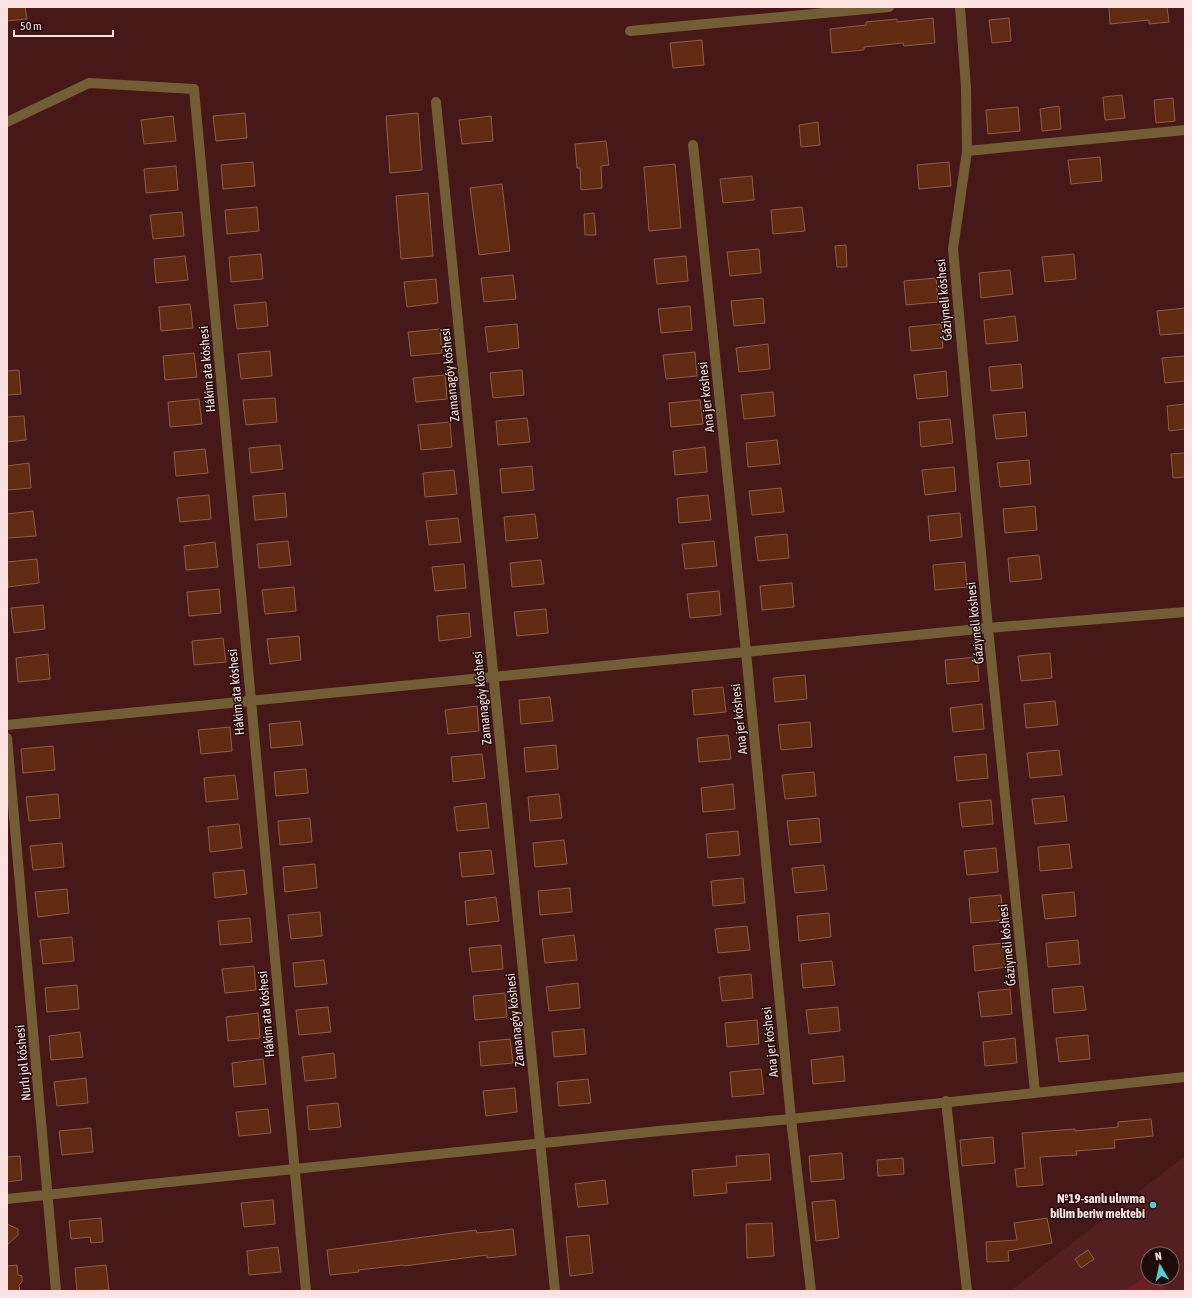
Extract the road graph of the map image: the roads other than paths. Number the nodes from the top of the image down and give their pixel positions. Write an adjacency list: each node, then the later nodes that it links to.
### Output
1 (889, 7): 3 (street)
2 (960, 7): 8 (street, Ǵáziyneli kóshesi)
3 (630, 30)
4 (436, 102): 12 (street, Zamanagóy kóshesi)
5 (7, 122): 13 (street, Hákim ata kóshesi)
6 (1185, 130): 8 (street)
7 (693, 145): 11 (street, Ana jer kóshesi)
8 (967, 151): 10 (street, Ǵáziyneli kóshesi)
9 (1185, 612): 10 (street)
10 (988, 628): 11 (street); 17 (street, Ǵáziyneli kóshesi)
11 (746, 652): 12 (street); 19 (street, Ana jer kóshesi)
12 (493, 677): 13 (street); 20 (street, Zamanagóy kóshesi)
13 (250, 701): 14 (street); 21 (street, Hákim ata kóshesi)
14 (7, 725)
15 (7, 738): 22 (street, Nurlı jol kóshesi)
16 (1185, 1077): 17 (street)
17 (1035, 1092): 18 (street)
18 (946, 1101): 19 (street); 28 (street)
19 (791, 1119): 20 (street); 27 (street, Ana jer kóshesi)
20 (541, 1144): 21 (street); 26 (street, Zamanagóy kóshesi)
21 (294, 1169): 22 (street); 25 (street, Hákim ata kóshesi)
22 (47, 1195): 23 (street); 24 (street, Nurlı jol kóshesi)
23 (7, 1199)
24 (56, 1291)
25 (306, 1291)
26 (555, 1291)
27 (811, 1291)
28 (966, 1291)

